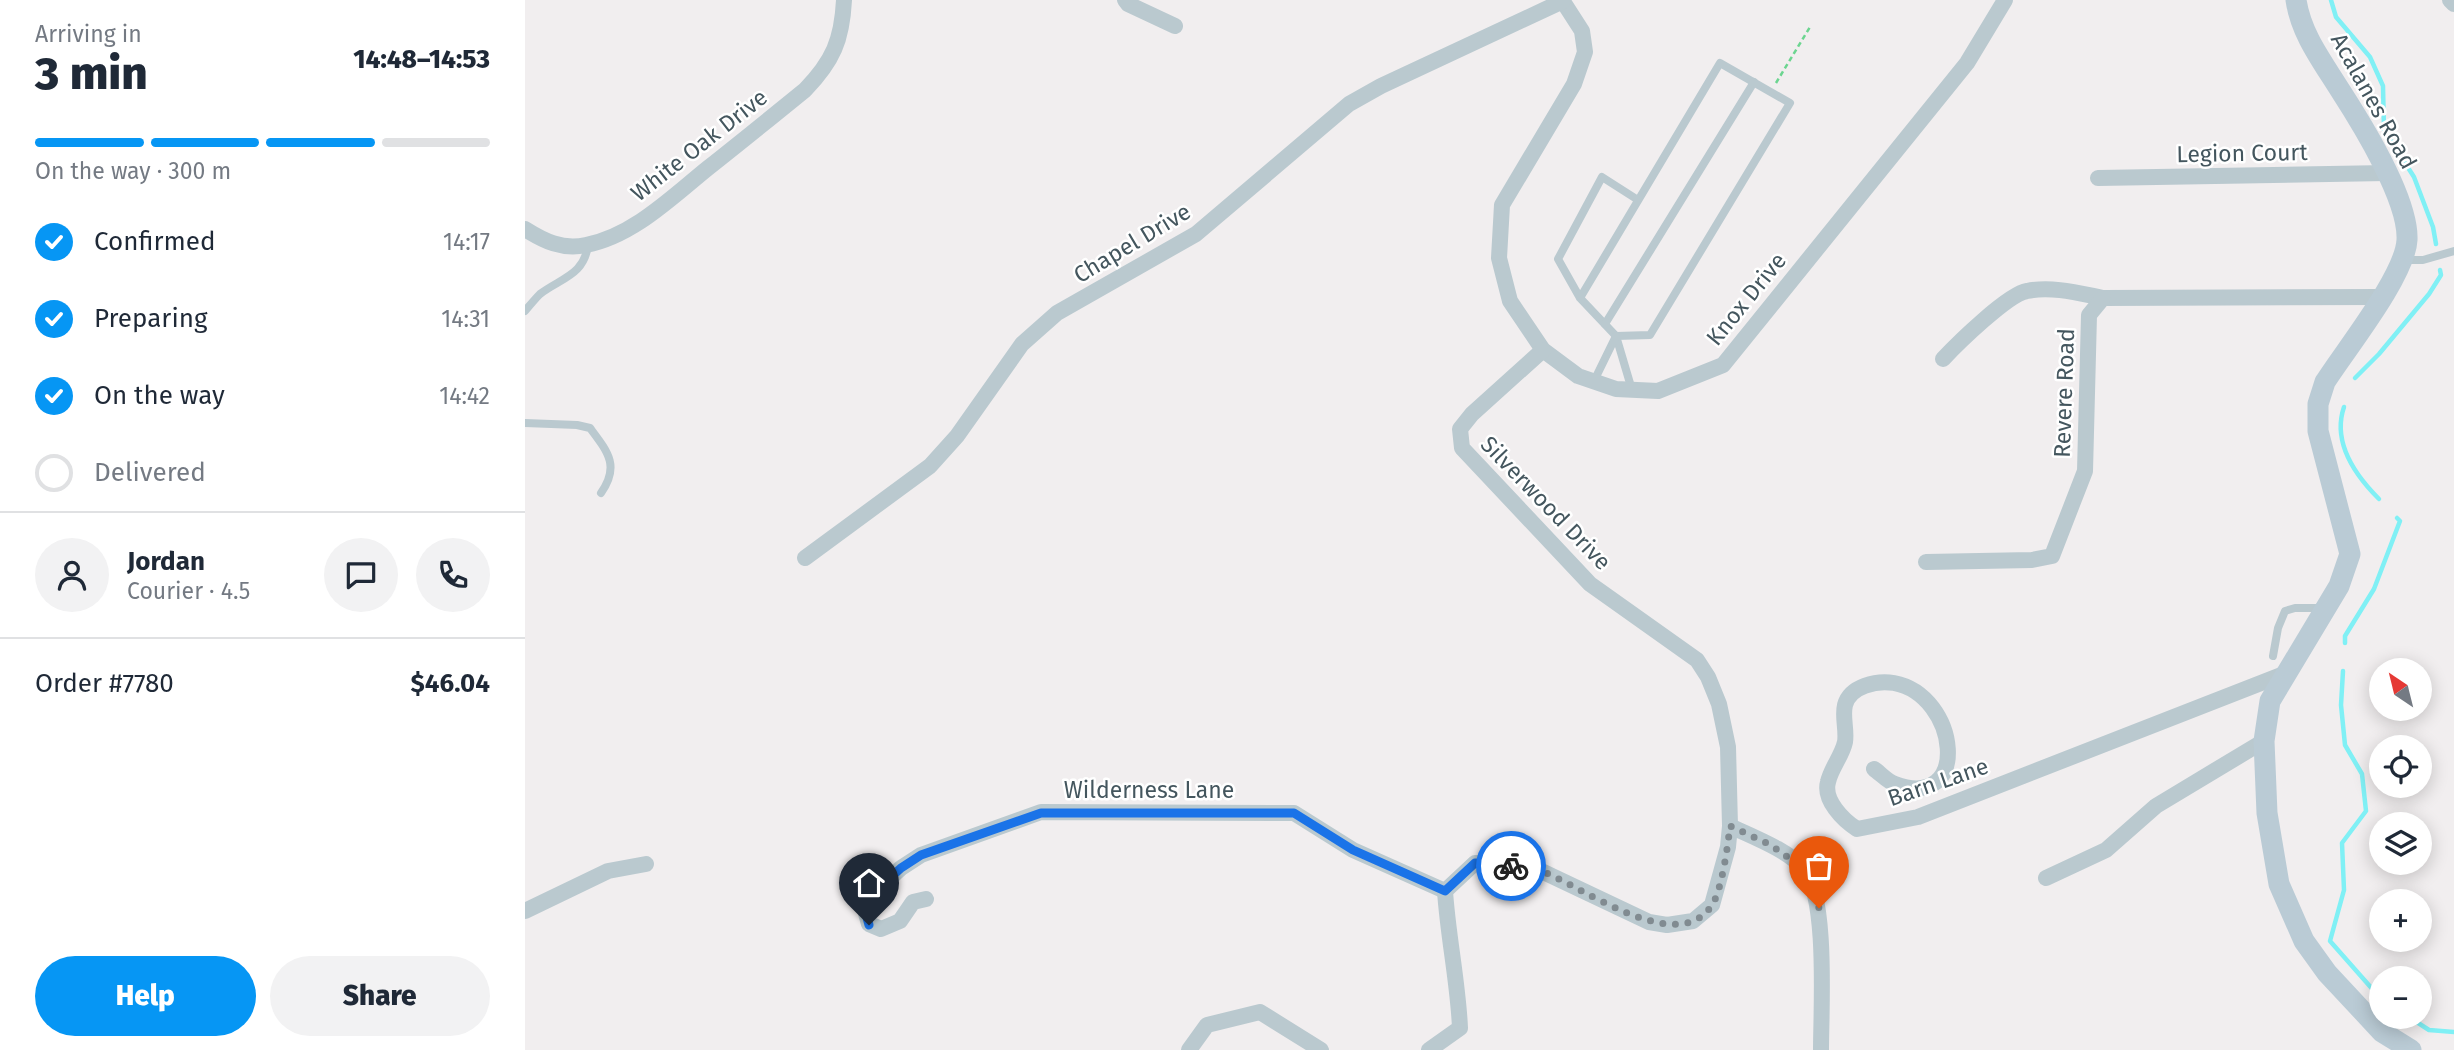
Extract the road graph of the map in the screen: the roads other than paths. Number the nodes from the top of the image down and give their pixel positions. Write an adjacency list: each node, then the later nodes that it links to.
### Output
1 (844, 0): 14 (street, White Oak Drive)
2 (1125, 0): 8 (street)
3 (2005, 0): 26 (street, Knox Drive)
4 (2297, 0): 10 (street, Acalanes Road)
5 (2450, 0): 7 (street)
6 (1562, 1): 23 (street, Knox Drive); 29 (street, Chapel Drive)
7 (2454, 4)
8 (1175, 26)
9 (1753, 82): 12 (lane); 21 (lane); 22 (lane)
10 (2387, 173): 11 (street, Legion Court); 16 (street, Acalanes Road)
11 (2098, 178)
12 (1638, 200): 18 (lane); 18 (lane)
13 (525, 229): 14 (street, White Oak Drive)
14 (588, 244): 20 (lane)
15 (2454, 251): 16 (lane)
16 (2402, 260): 17 (street, Acalanes Road)
17 (2381, 297): 19 (street); 31 (street, Acalanes Road)
18 (1580, 298): 21 (lane)
19 (2103, 298): 24 (street); 30 (street, Revere Road)
20 (525, 311)
21 (1605, 324): 22 (lane)
22 (1616, 336): 25 (lane); 26 (lane)
23 (1543, 349): 25 (street, Knox Drive); 35 (street, Silverwood Drive)
24 (1943, 359)
25 (1594, 382): 26 (street, Knox Drive)
26 (1632, 390)
27 (525, 423): 28 (lane)
28 (601, 493)
29 (805, 558)
30 (1926, 562)
31 (2326, 608): 32 (street, Acalanes Road); 32 (lane)
32 (2279, 665): 33 (street, Acalanes Road); 34 (street, Barn Lane)
33 (2263, 741): 37 (street); 41 (street, Acalanes Road)
34 (1874, 769)
35 (1730, 826): 38 (street, Silverwood Drive); 45 (street)
36 (646, 864): 40 (street)
37 (2046, 878)
38 (1445, 891): 39 (street, Wilderness Lane); 44 (street)
39 (926, 899)
40 (525, 911)
41 (2405, 1049)
42 (1189, 1050): 43 (street)
43 (1321, 1050)
44 (1429, 1050)
45 (1822, 1050)

